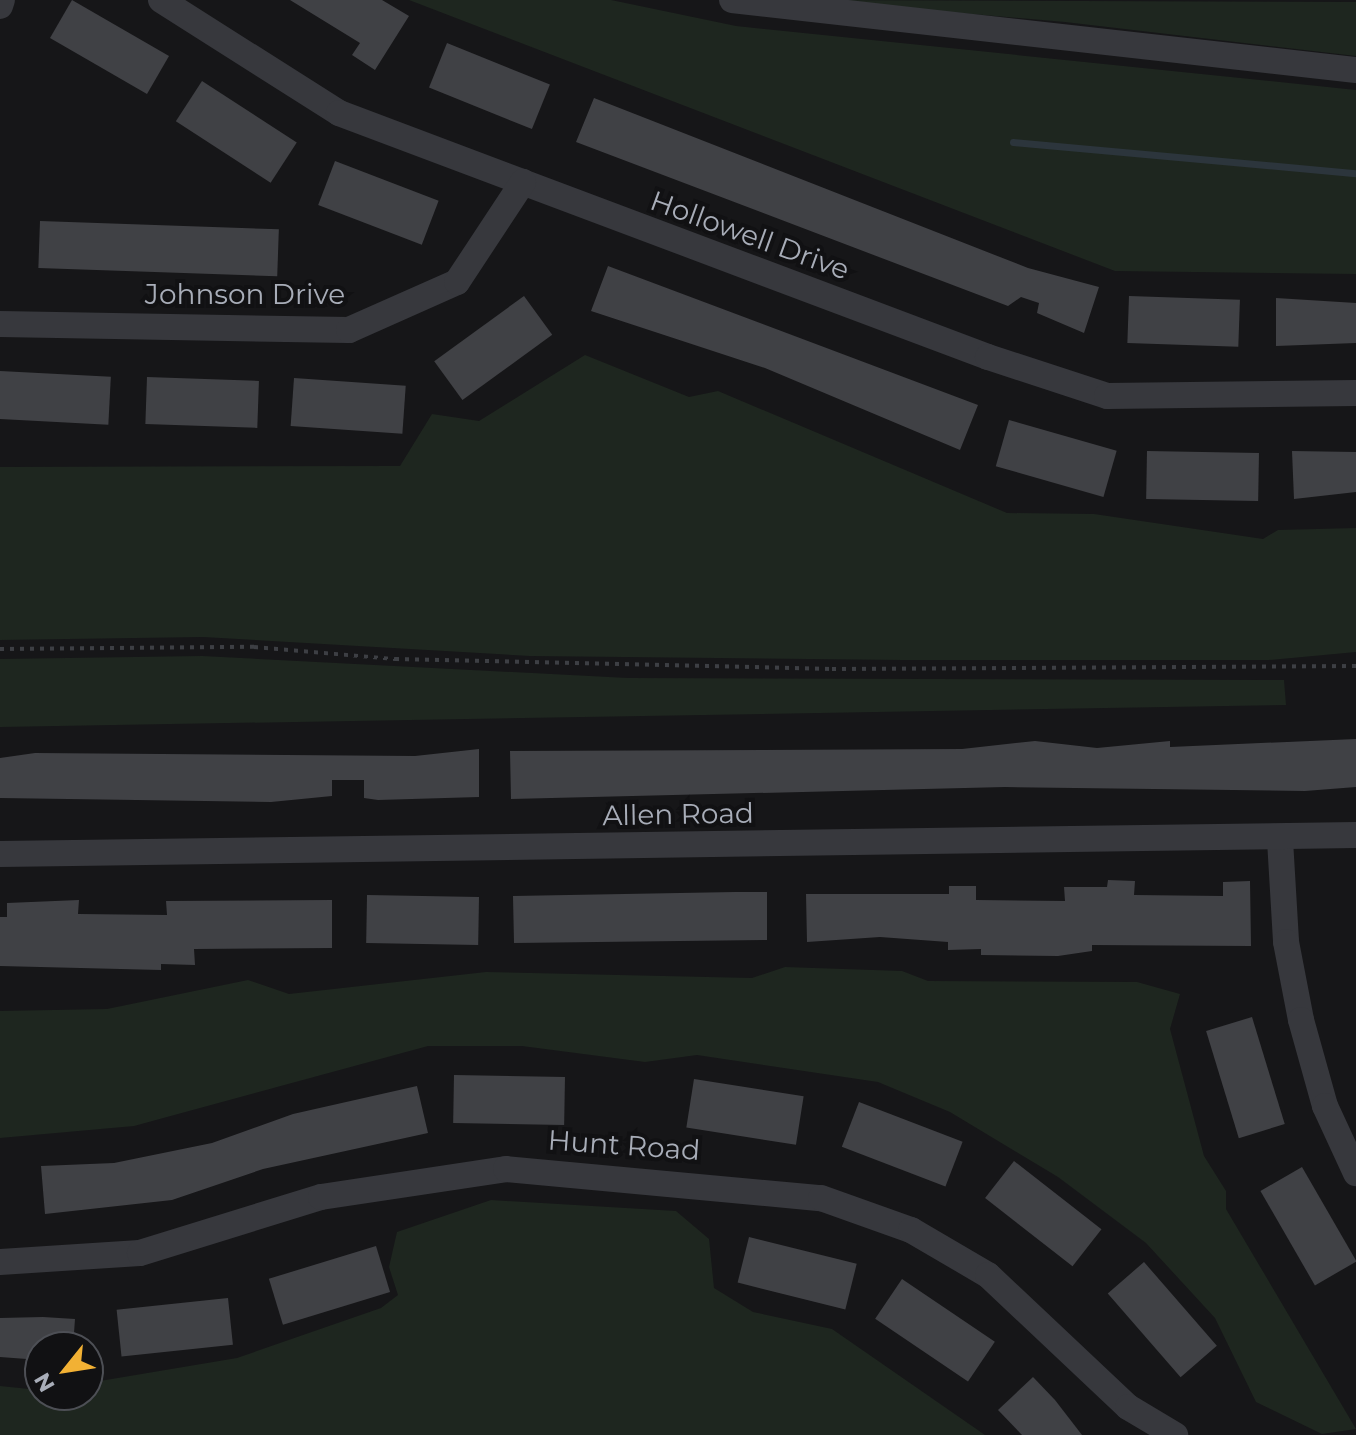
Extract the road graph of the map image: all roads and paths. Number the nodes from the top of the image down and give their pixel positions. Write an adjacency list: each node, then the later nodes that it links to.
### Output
1 (2, 0): 4 (street)
2 (161, 0): 6 (street, Hollowell Drive)
3 (732, 0): 5 (street)
4 (0, 6)
5 (1356, 70)
6 (523, 182): 7 (street, Johnson Drive); 8 (street, Hollowell Drive)
7 (0, 324)
8 (1356, 393)
9 (0, 649): 10 (path)
10 (1356, 666)
11 (1356, 835): 12 (street, Allen Road)
12 (1280, 840): 13 (street, Allen Road); 14 (street)
13 (0, 854)
14 (1356, 1173)
15 (0, 1262): 16 (street, Hunt Road)
16 (1175, 1435)

